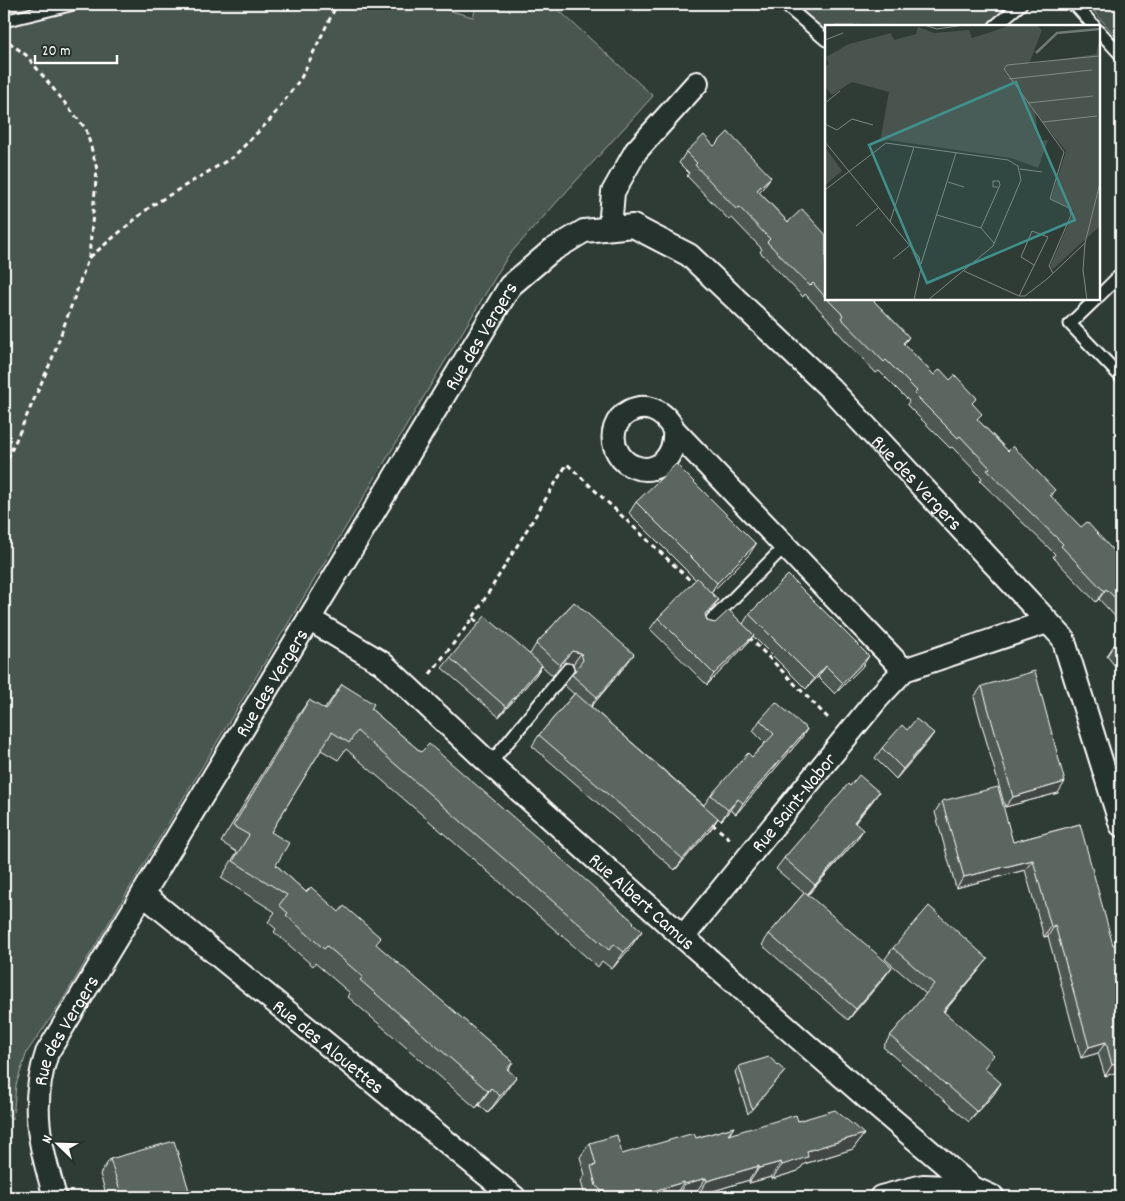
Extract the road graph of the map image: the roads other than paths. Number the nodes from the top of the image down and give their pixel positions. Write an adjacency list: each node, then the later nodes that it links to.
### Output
1 (74, 4): 5 (lane)
2 (784, 4): 9 (lane)
3 (1021, 4): 6 (lane)
4 (1070, 4): 7 (lane)
5 (4, 21)
6 (996, 25)
7 (1093, 25)
8 (1100, 32): 10 (lane)
9 (825, 39)
10 (1121, 54)
11 (697, 83): 12 (street)
12 (610, 228): 19 (street, Rue des Vergers); 20 (street, Rue des Vergers)
13 (1121, 274): 14 (lane)
14 (1100, 295)
15 (1095, 300): 16 (lane)
16 (1121, 378)
17 (674, 430): 18 (street)
18 (786, 545): 21 (lane); 23 (street)
19 (309, 619): 24 (street, Rue Albert Camus); 26 (street, Rue des Vergers)
20 (1047, 622): 23 (street, Rue Saint-Nabor); 25 (street, Rue des Vergers)
21 (705, 627)
22 (568, 669): 24 (lane)
23 (904, 670): 27 (street, Rue Saint-Nabor)
24 (490, 764): 27 (street, Rue Albert Camus)
25 (1121, 824)
26 (143, 894): 29 (street, Rue des Vergers); 30 (street, Rue des Alouettes)
27 (683, 937): 28 (street, Rue Albert Camus)
28 (972, 1188): 31 (street); 32 (street)
29 (55, 1197)
30 (514, 1197)
31 (881, 1197)
32 (993, 1197)

